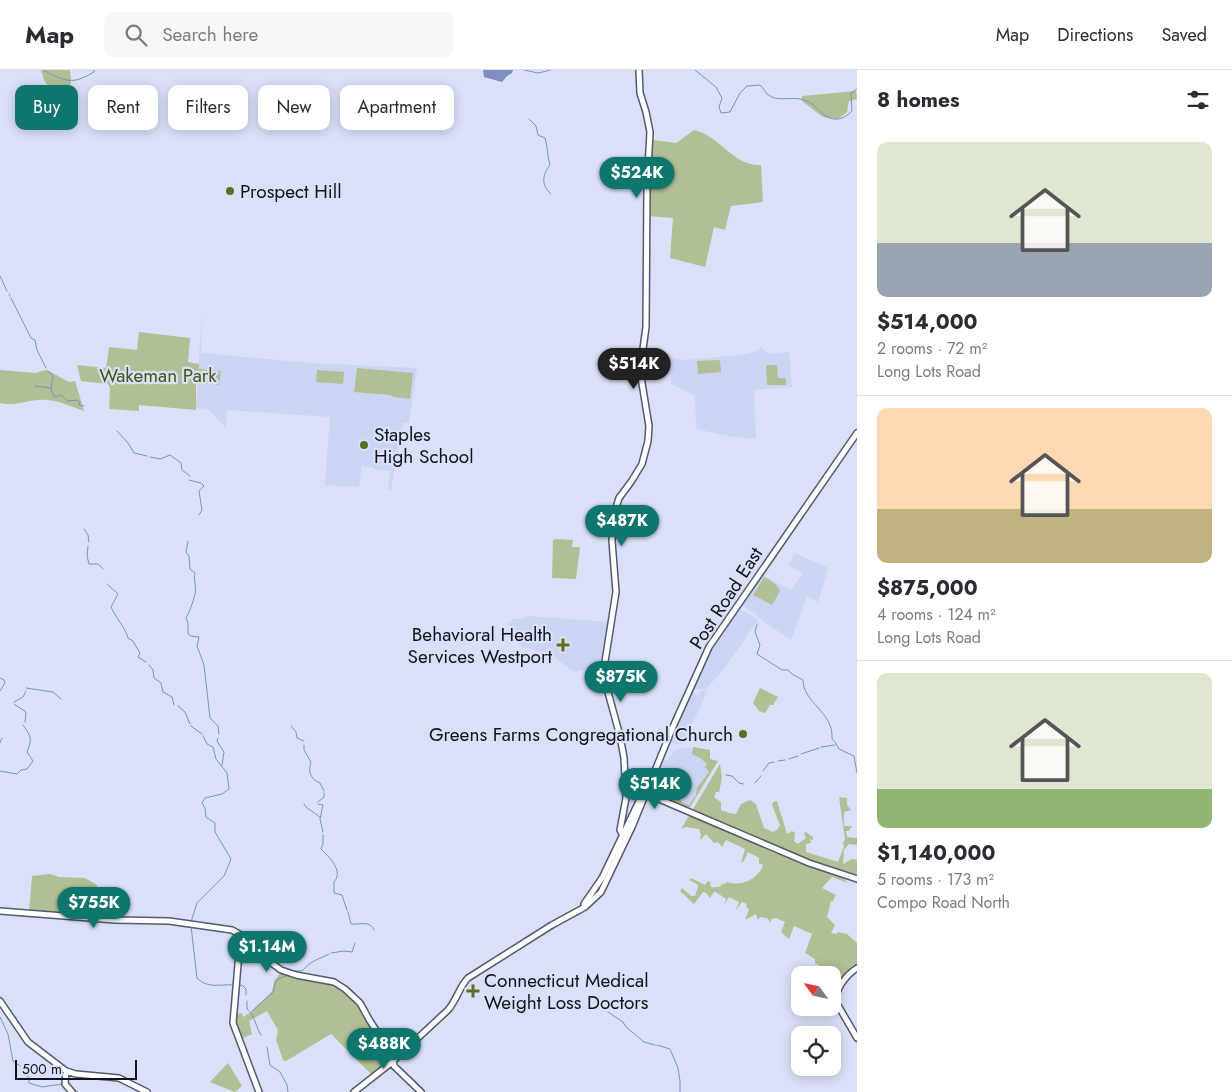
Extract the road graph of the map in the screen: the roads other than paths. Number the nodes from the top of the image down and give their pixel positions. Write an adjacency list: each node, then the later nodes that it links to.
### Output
1 (639, 70): 7 (main road)
2 (857, 434): 3 (main road, Post Road East)
3 (645, 793): 4 (main road); 5 (main road, Post Road East); 6 (main road); 7 (main road, Post Road East)
4 (651, 798): 5 (main road); 6 (main road)
5 (641, 805): 7 (main road, Post Road East)
6 (675, 806): 8 (main road)
7 (625, 832): 14 (main road, Post Road East)
8 (857, 879)
9 (0, 911): 10 (main road)
10 (244, 937): 14 (main road); 18 (main road)
11 (857, 968): 13 (main road)
12 (0, 1000): 15 (main road)
13 (857, 1038)
14 (393, 1060): 19 (main road, Post Road East); 20 (main road)
15 (66, 1071): 16 (main road); 17 (main road)
16 (72, 1092)
17 (147, 1092)
18 (259, 1092)
19 (354, 1092)
20 (421, 1092)

